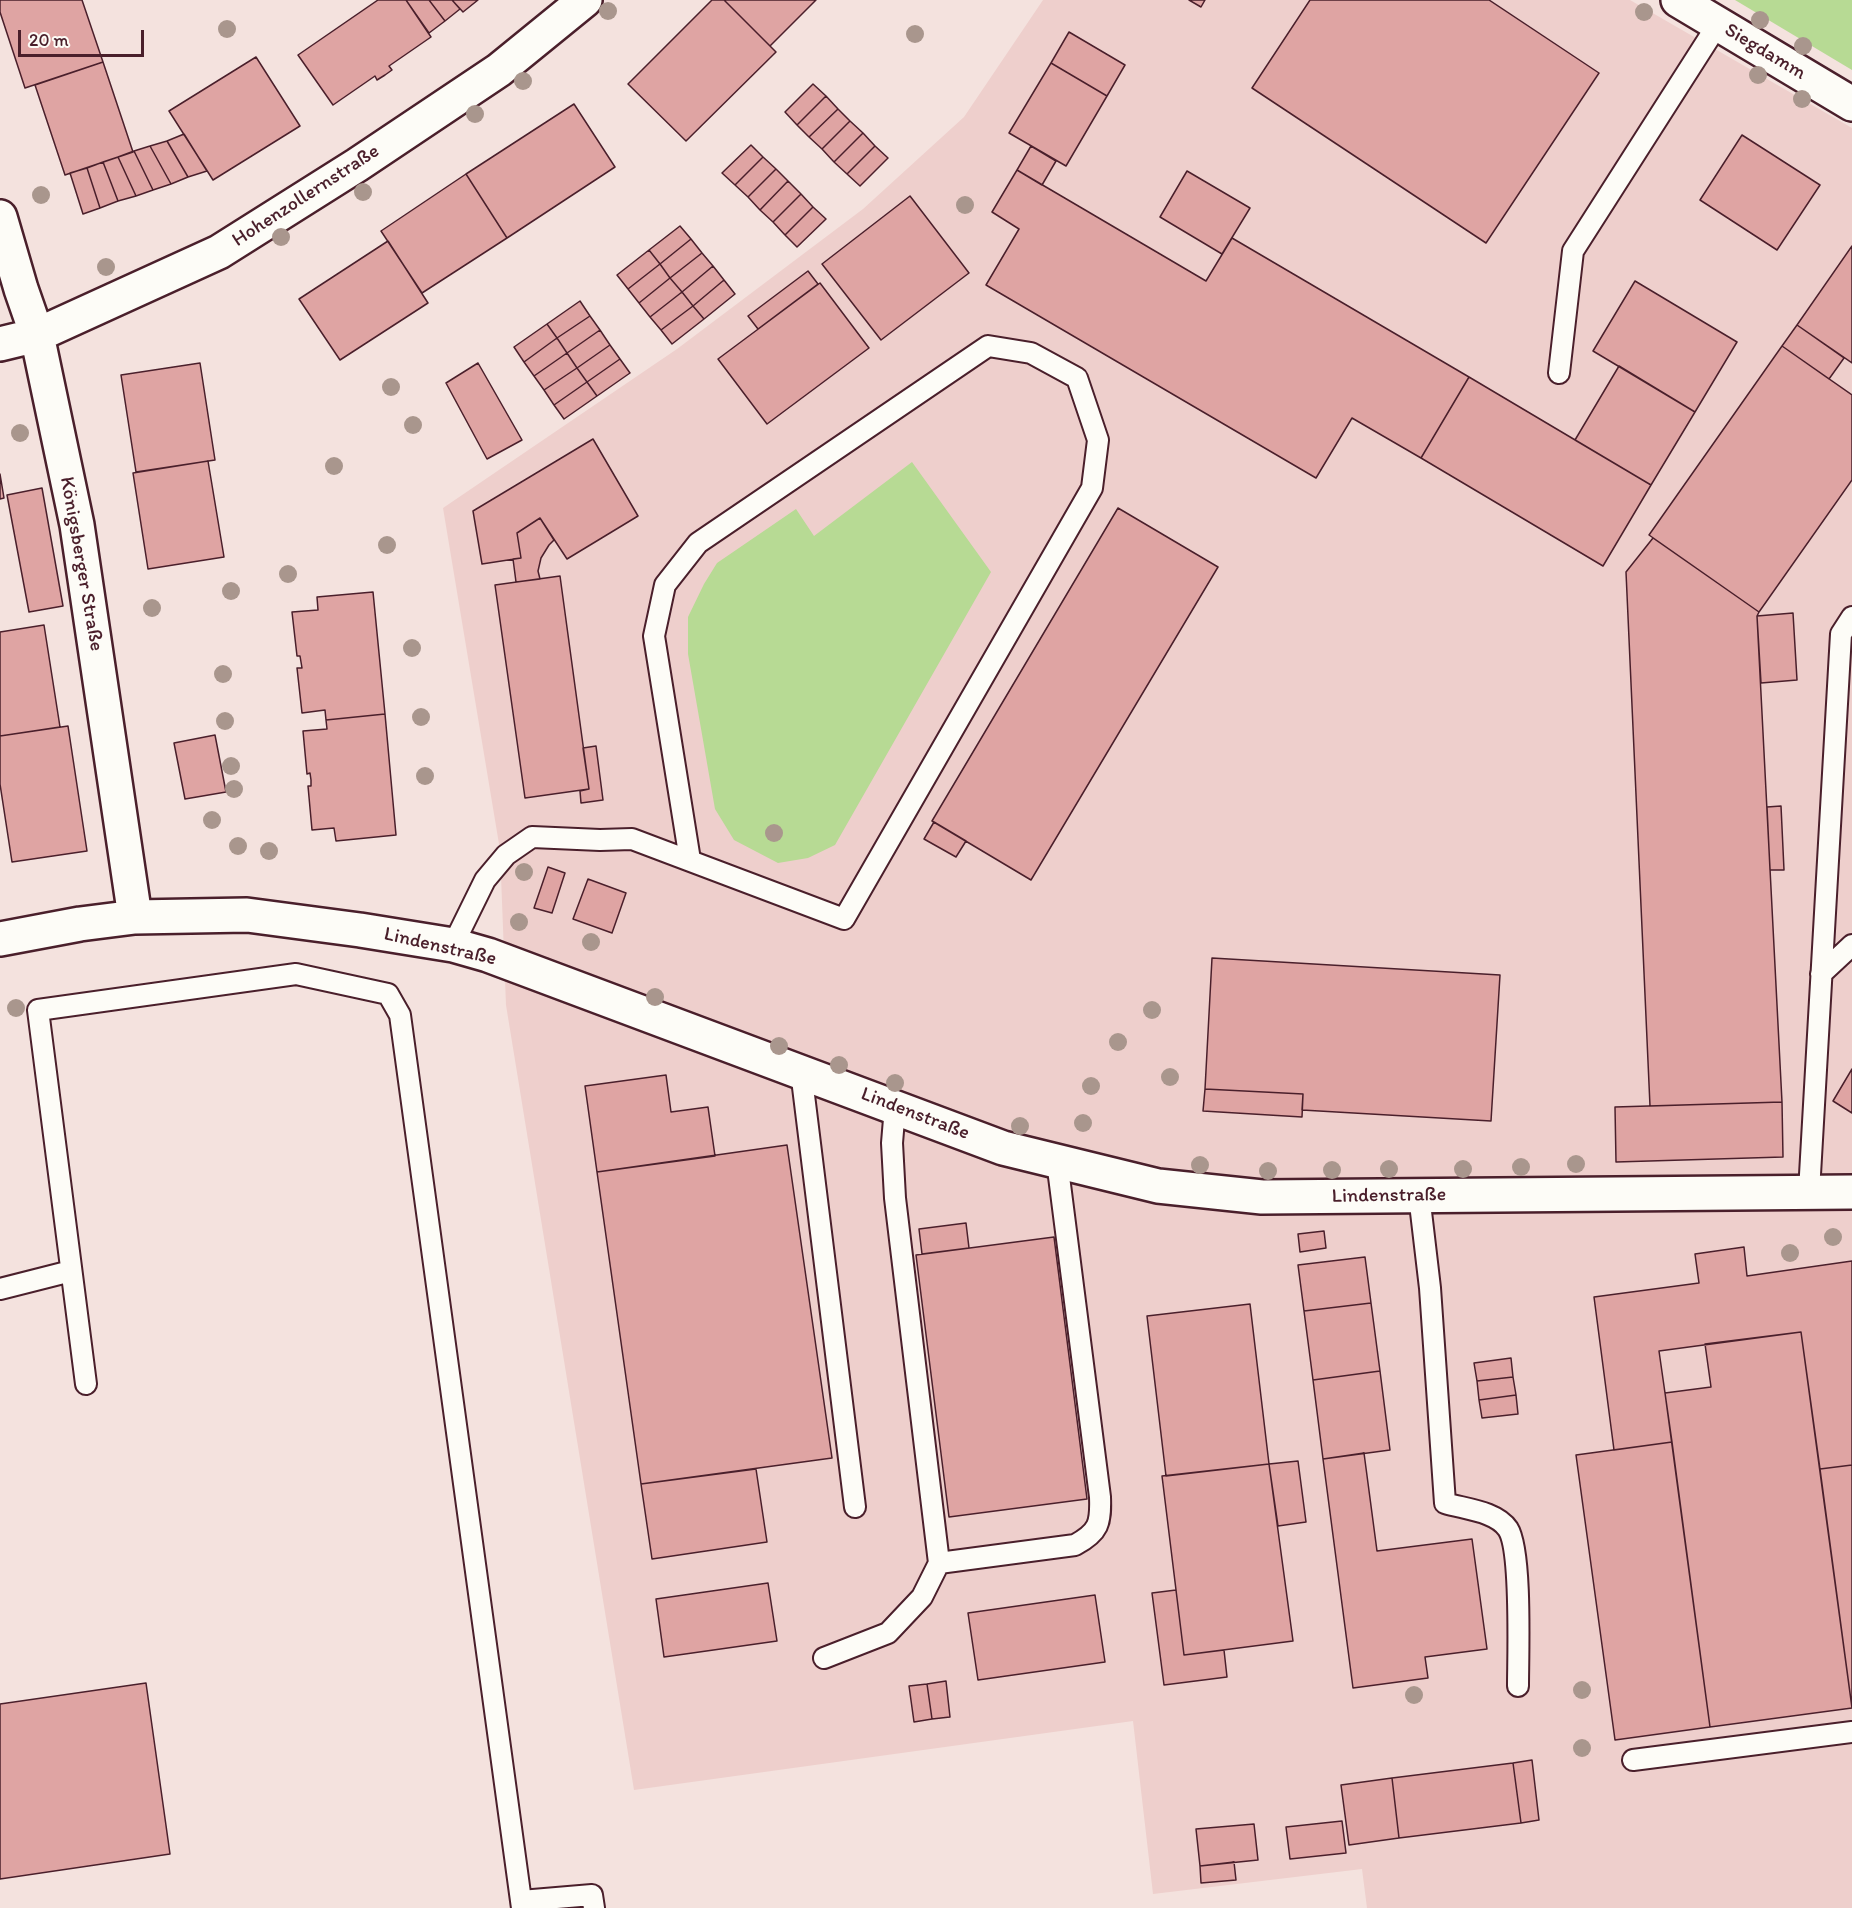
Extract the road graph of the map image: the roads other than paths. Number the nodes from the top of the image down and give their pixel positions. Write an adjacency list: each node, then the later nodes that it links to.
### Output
1 (585, 0): 6 (street, Hohenzollernstraße)
2 (1678, 0): 3 (street, Siegdamm)
3 (1718, 24): 4 (street, Siegdamm); 8 (lane)
4 (1852, 104)
5 (0, 217): 6 (street, Königsberger Straße)
6 (37, 335): 7 (street, Hohenzollernstraße); 11 (street, Königsberger Straße)
7 (0, 344)
8 (1559, 373)
9 (1852, 617): 15 (lane)
10 (690, 860): 10 (lane); 13 (lane)
11 (135, 917): 12 (street, Lindenstraße); 13 (street, Lindenstraße)
12 (0, 939)
13 (453, 945): 16 (street, Lindenstraße)
14 (1852, 945): 15 (lane)
15 (1821, 974): 19 (lane)
16 (801, 1071): 17 (street, Lindenstraße); 25 (lane)
17 (895, 1107): 18 (street, Lindenstraße); 26 (lane)
18 (1057, 1161): 21 (street, Lindenstraße); 26 (lane)
19 (1809, 1192): 20 (street, Lindenstraße); 21 (street, Lindenstraße)
20 (1852, 1192)
21 (1419, 1195): 28 (lane)
22 (71, 1271): 23 (lane); 24 (lane); 31 (lane)
23 (0, 1289)
24 (86, 1383)
25 (855, 1507)
26 (939, 1563): 27 (lane)
27 (824, 1658)
28 (1518, 1686)
29 (1852, 1732): 30 (lane)
30 (1633, 1760)
31 (522, 1904): 32 (lane)
32 (594, 1908)

